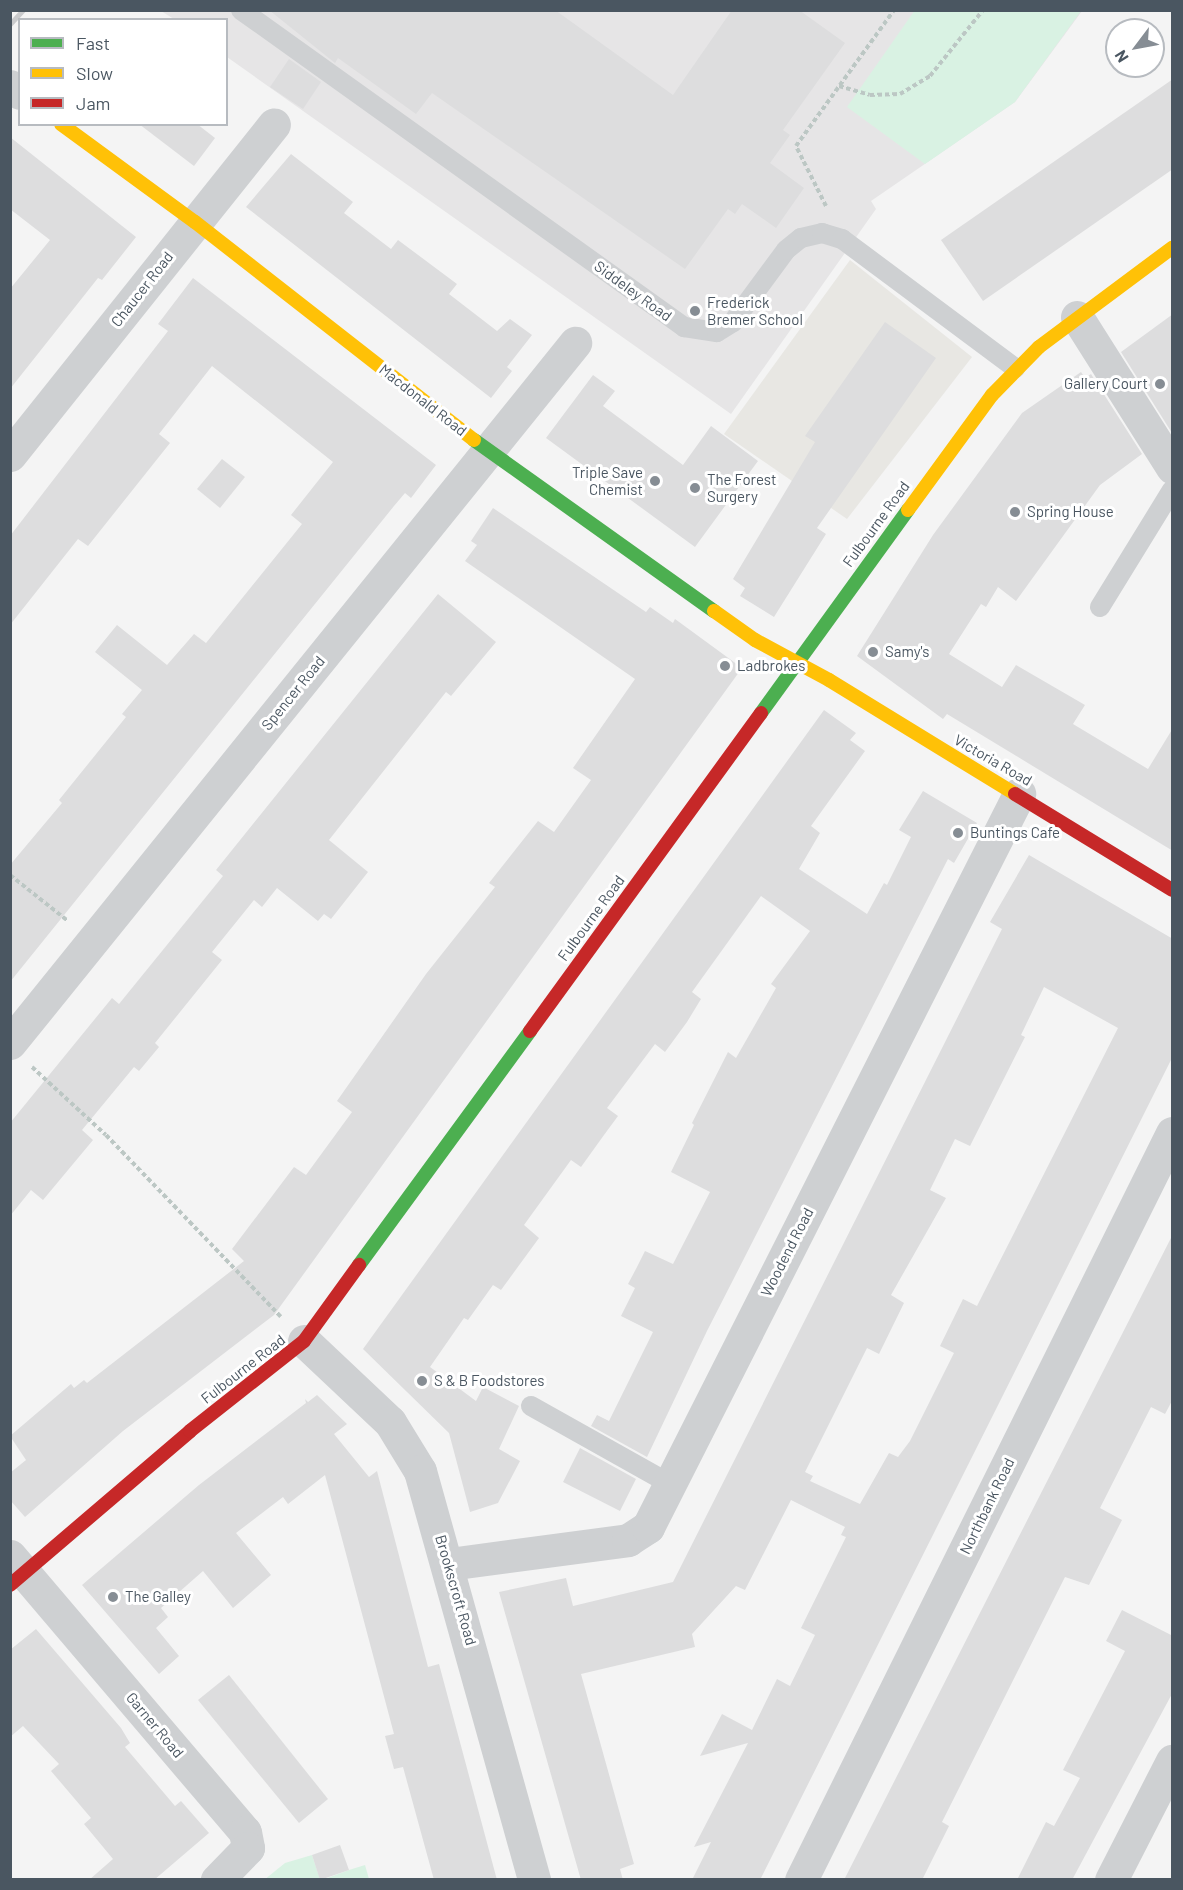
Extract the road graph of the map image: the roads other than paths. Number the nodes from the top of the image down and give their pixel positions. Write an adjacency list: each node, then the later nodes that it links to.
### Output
1 (241, 10): 8 (lane, Siddeley Road)
2 (274, 124): 4 (street, Chaucer Road)
3 (63, 126): 4 (main road, Macdonald Road)
4 (195, 222): 9 (main road, Macdonald Road); 10 (street, Chaucer Road)
5 (1173, 248): 6 (main road, Fulbourne Road)
6 (1077, 317): 8 (main road, Fulbourne Road); 11 (street)
7 (575, 343): 9 (street, Spencer Road)
8 (1015, 368): 14 (main road, Fulbourne Road)
9 (487, 450): 14 (main road, Macdonald Road); 17 (street, Spencer Road)
10 (10, 455)
11 (1173, 467)
12 (1173, 490): 13 (lane)
13 (1100, 607)
14 (795, 662): 15 (main road, Victoria Road); 19 (main road, Fulbourne Road)
15 (1019, 794): 16 (main road, Victoria Road); 21 (street, Woodend Road)
16 (1173, 890)
17 (19, 1053)
18 (1173, 1133): 27 (street, Northbank Road)
19 (304, 1341): 22 (street, Brookscroft Road); 23 (main road, Fulbourne Road)
20 (531, 1407): 21 (lane)
21 (670, 1484): 22 (street, Woodend Road)
22 (449, 1564): 26 (street, Brookscroft Road)
23 (15, 1571): 25 (street, Garner Road)
24 (1173, 1761): 28 (street)
25 (217, 1880)
26 (534, 1880)
27 (801, 1880)
28 (1111, 1880)

